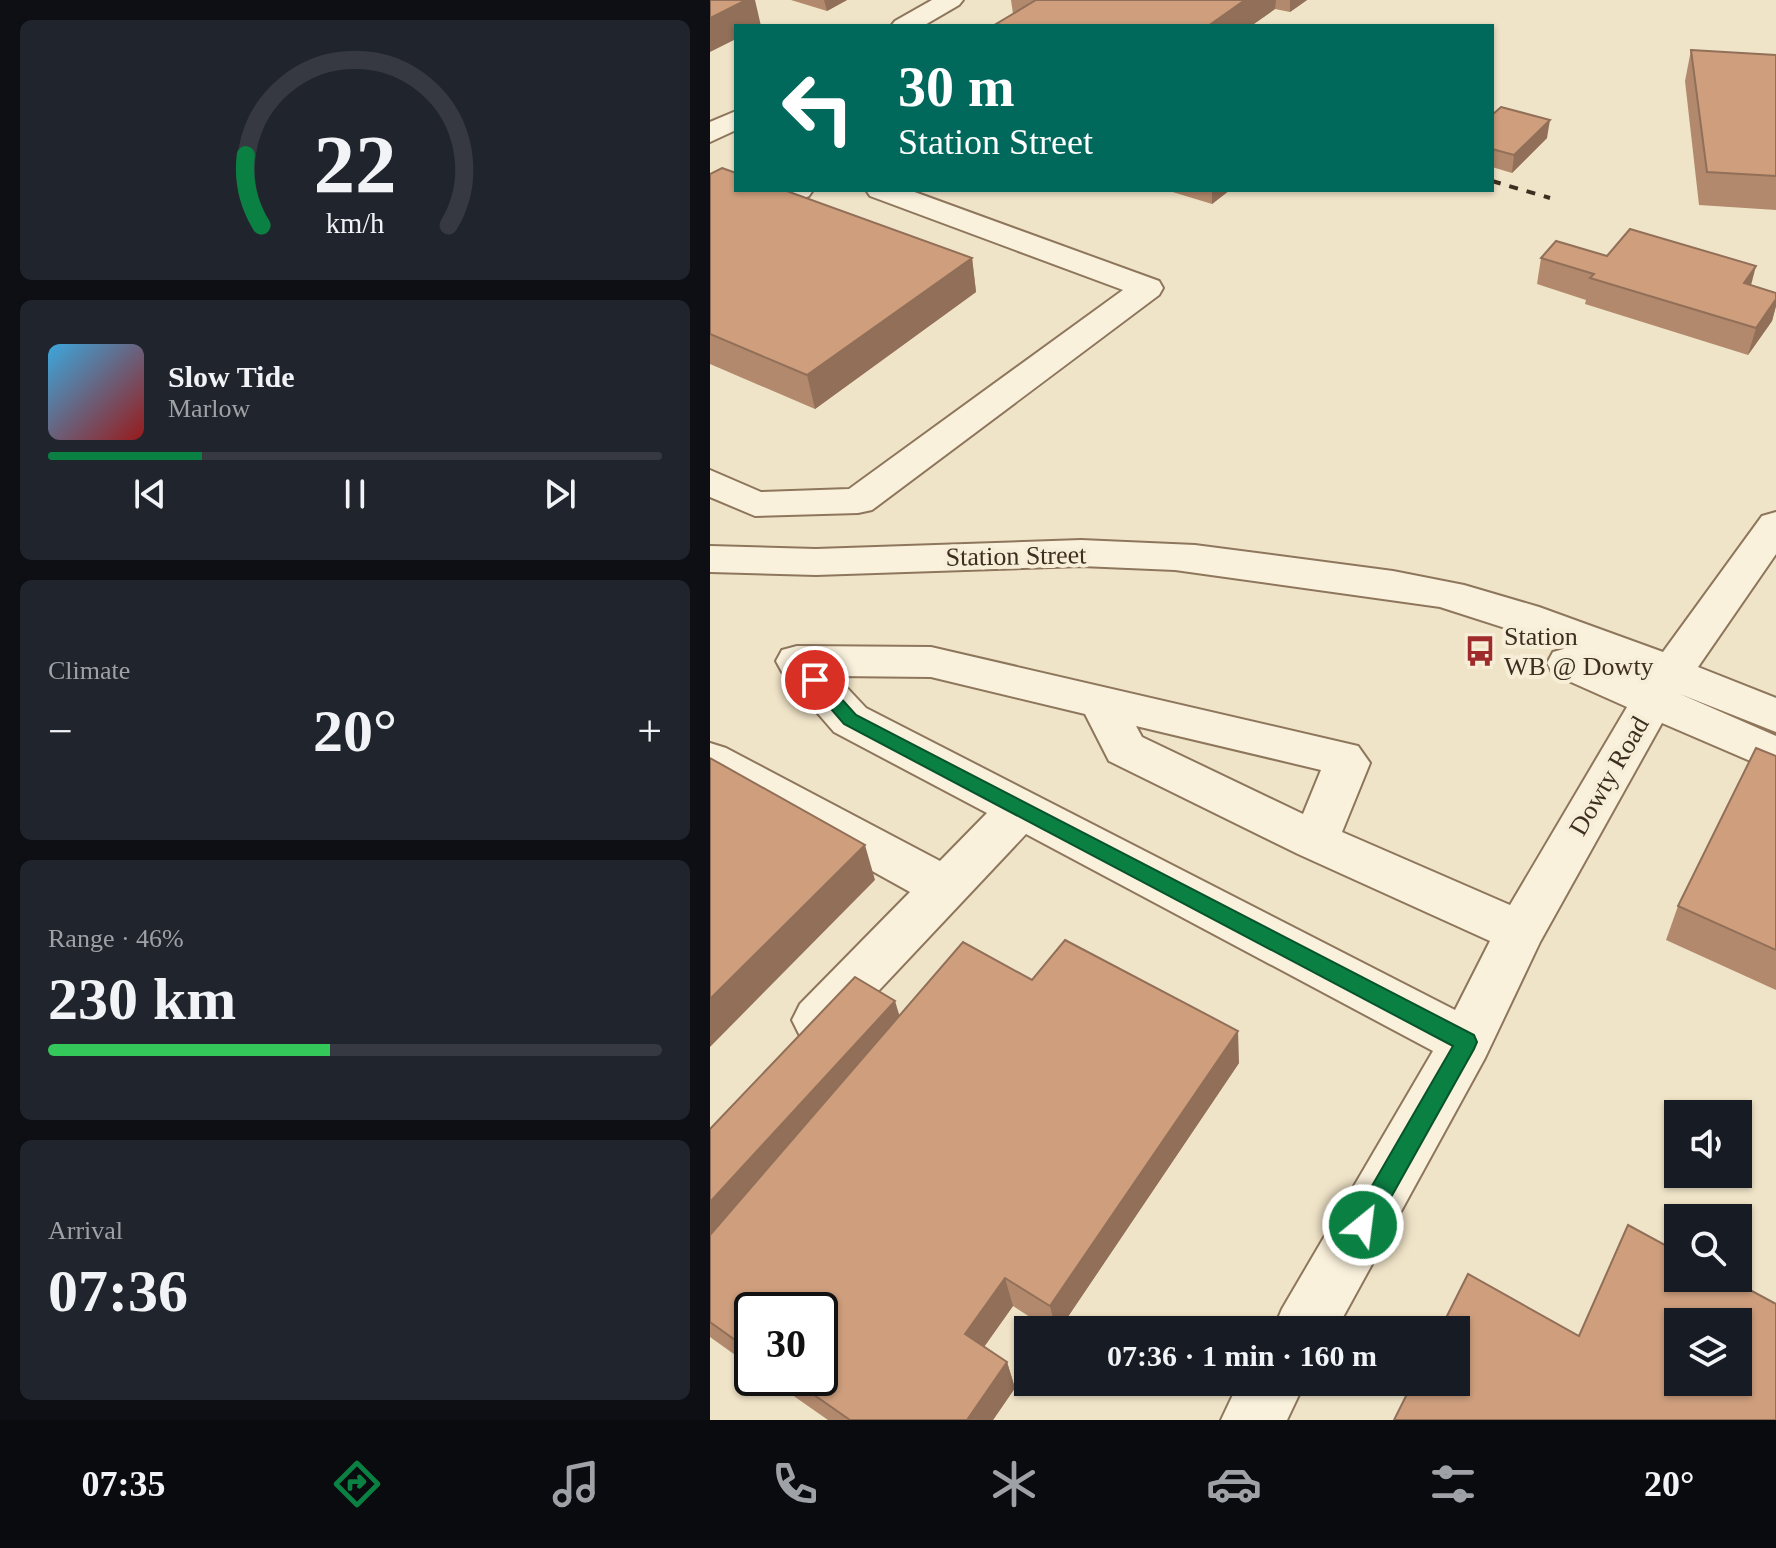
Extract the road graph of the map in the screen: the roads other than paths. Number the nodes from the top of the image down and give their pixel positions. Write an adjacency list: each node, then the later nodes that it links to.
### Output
1 (950, 0): 2 (street)
2 (908, 24)
3 (734, 120): 4 (street)
4 (710, 133)
5 (757, 192): 6 (street)
6 (794, 192)
7 (886, 192): 8 (street)
8 (710, 482)
9 (1776, 525): 11 (street, Dowty Road)
10 (710, 559): 11 (street, Station Street)
11 (1662, 686): 13 (street); 14 (street, Station Street); 19 (street, Dowty Road)
12 (1102, 703): 16 (street); 17 (street); 17 (street)
13 (1776, 716)
14 (1776, 755)
15 (710, 760): 18 (street)
16 (1021, 808): 18 (street); 20 (street)
17 (1315, 841): 19 (street)
18 (946, 888): 21 (street)
19 (1520, 932): 20 (street, Dowty Road)
20 (1466, 1042): 22 (street)
21 (785, 1054)
22 (1311, 1316)
23 (1266, 1396): 24 (street)
24 (1252, 1420)

